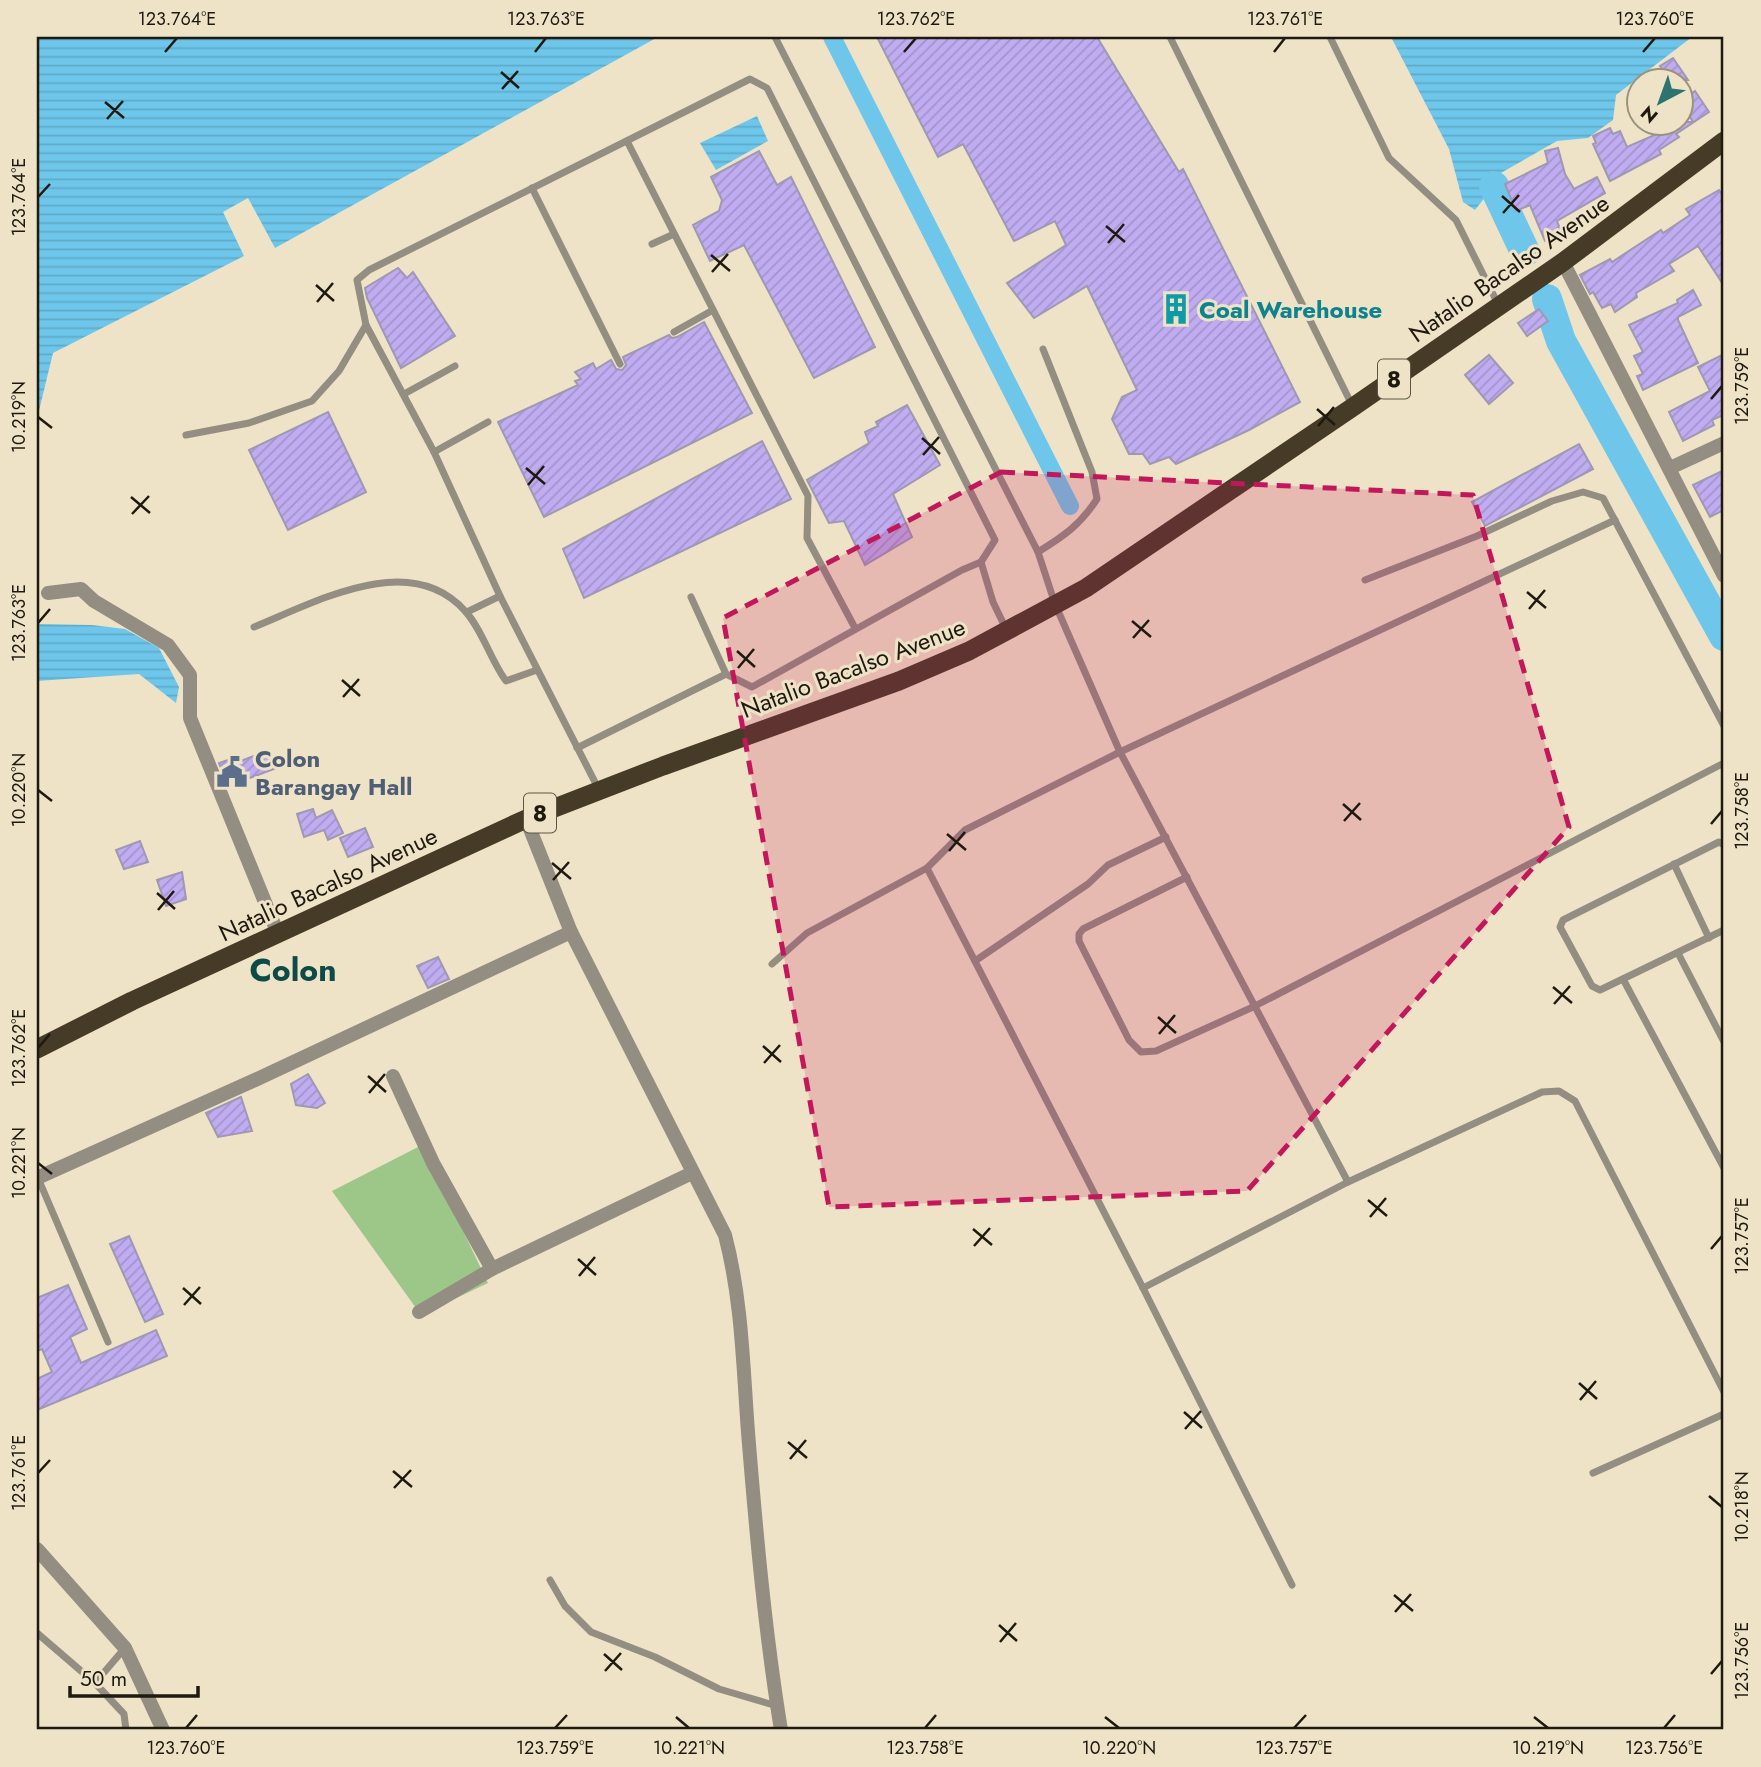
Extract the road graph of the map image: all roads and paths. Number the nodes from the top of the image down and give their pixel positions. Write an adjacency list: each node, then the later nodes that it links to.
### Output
1 (775, 37): 25 (lane)
2 (1170, 37): 18 (lane)
3 (1330, 37): 10 (lane)
4 (627, 141): 6 (lane); 7 (lane); 26 (lane)
5 (1724, 141): 9 (highway, Natalio Bacalso Avenue / 8)
6 (533, 188): 12 (lane); 15 (lane)
7 (674, 234): 8 (lane); 11 (lane)
8 (652, 244)
9 (1563, 262): 10 (highway, Natalio Bacalso Avenue / 8); 23 (street)
10 (1499, 307): 18 (highway, Natalio Bacalso Avenue / 8)
11 (713, 310): 13 (lane); 35 (lane)
12 (366, 325): 17 (lane); 20 (lane)
13 (674, 332)
14 (1043, 349): 25 (lane)
15 (620, 364)
16 (455, 366): 17 (lane)
17 (404, 394): 22 (lane)
18 (1353, 408): 32 (highway, Natalio Bacalso Avenue / 8)
19 (488, 422): 22 (lane)
20 (186, 435)
21 (1724, 443): 23 (street)
22 (434, 452): 30 (lane)
23 (1670, 468): 27 (street)
24 (1615, 520): 28 (lane); 39 (lane); 41 (lane)
25 (1038, 552): 32 (lane)
26 (981, 562): 35 (lane); 36 (lane)
27 (1724, 576)
28 (1365, 580)
29 (48, 593): 52 (street)
30 (500, 596): 33 (lane); 37 (lane)
31 (691, 597): 38 (lane)
32 (1055, 604): 36 (highway, Natalio Bacalso Avenue / 8); 41 (lane)
33 (467, 612): 34 (lane); 37 (lane)
34 (254, 626)
35 (855, 628): 38 (lane)
36 (1007, 630): 43 (highway, Natalio Bacalso Avenue / 8)
37 (537, 670): 40 (lane)
38 (726, 674): 40 (lane)
39 (1724, 726)
40 (578, 748): 43 (lane)
41 (1120, 752): 45 (lane); 48 (lane)
42 (1724, 763): 58 (lane)
43 (600, 790): 44 (highway, Natalio Bacalso Avenue / 8)
44 (526, 819): 51 (street); 52 (highway, Natalio Bacalso Avenue / 8)
45 (1166, 837): 49 (lane); 55 (lane)
46 (1724, 845): 47 (lane)
47 (1674, 864): 53 (lane); 57 (lane)
48 (927, 868): 55 (lane); 56 (lane)
49 (1186, 877): 58 (lane); 58 (lane)
50 (1724, 930): 53 (lane)
51 (571, 932): 63 (street); 64 (street)
52 (278, 934): 60 (highway, Natalio Bacalso Avenue / 8)
53 (1709, 938): 54 (lane)
54 (1678, 953): 57 (lane); 59 (lane)
55 (975, 961): 67 (lane)
56 (772, 964)
57 (1623, 979): 62 (lane)
58 (1253, 1007): 65 (lane)
59 (1724, 1042)
60 (37, 1049)
61 (393, 1076): 66 (street)
62 (1724, 1168)
63 (692, 1173): 66 (street); 79 (street)
64 (37, 1177): 69 (lane)
65 (1348, 1182): 67 (lane); 70 (lane)
66 (492, 1269): 68 (street)
67 (1143, 1288): 75 (lane)
68 (419, 1312)
69 (108, 1342)
70 (1724, 1392)
71 (1724, 1414): 72 (lane)
72 (1592, 1473)
73 (37, 1549): 77 (street)
74 (550, 1580): 79 (lane)
75 (1292, 1585)
76 (37, 1633): 78 (lane)
77 (125, 1648): 78 (lane); 81 (street)
78 (95, 1683): 80 (lane)
79 (778, 1707): 82 (street)
80 (126, 1730)
81 (163, 1730)
82 (781, 1730)

